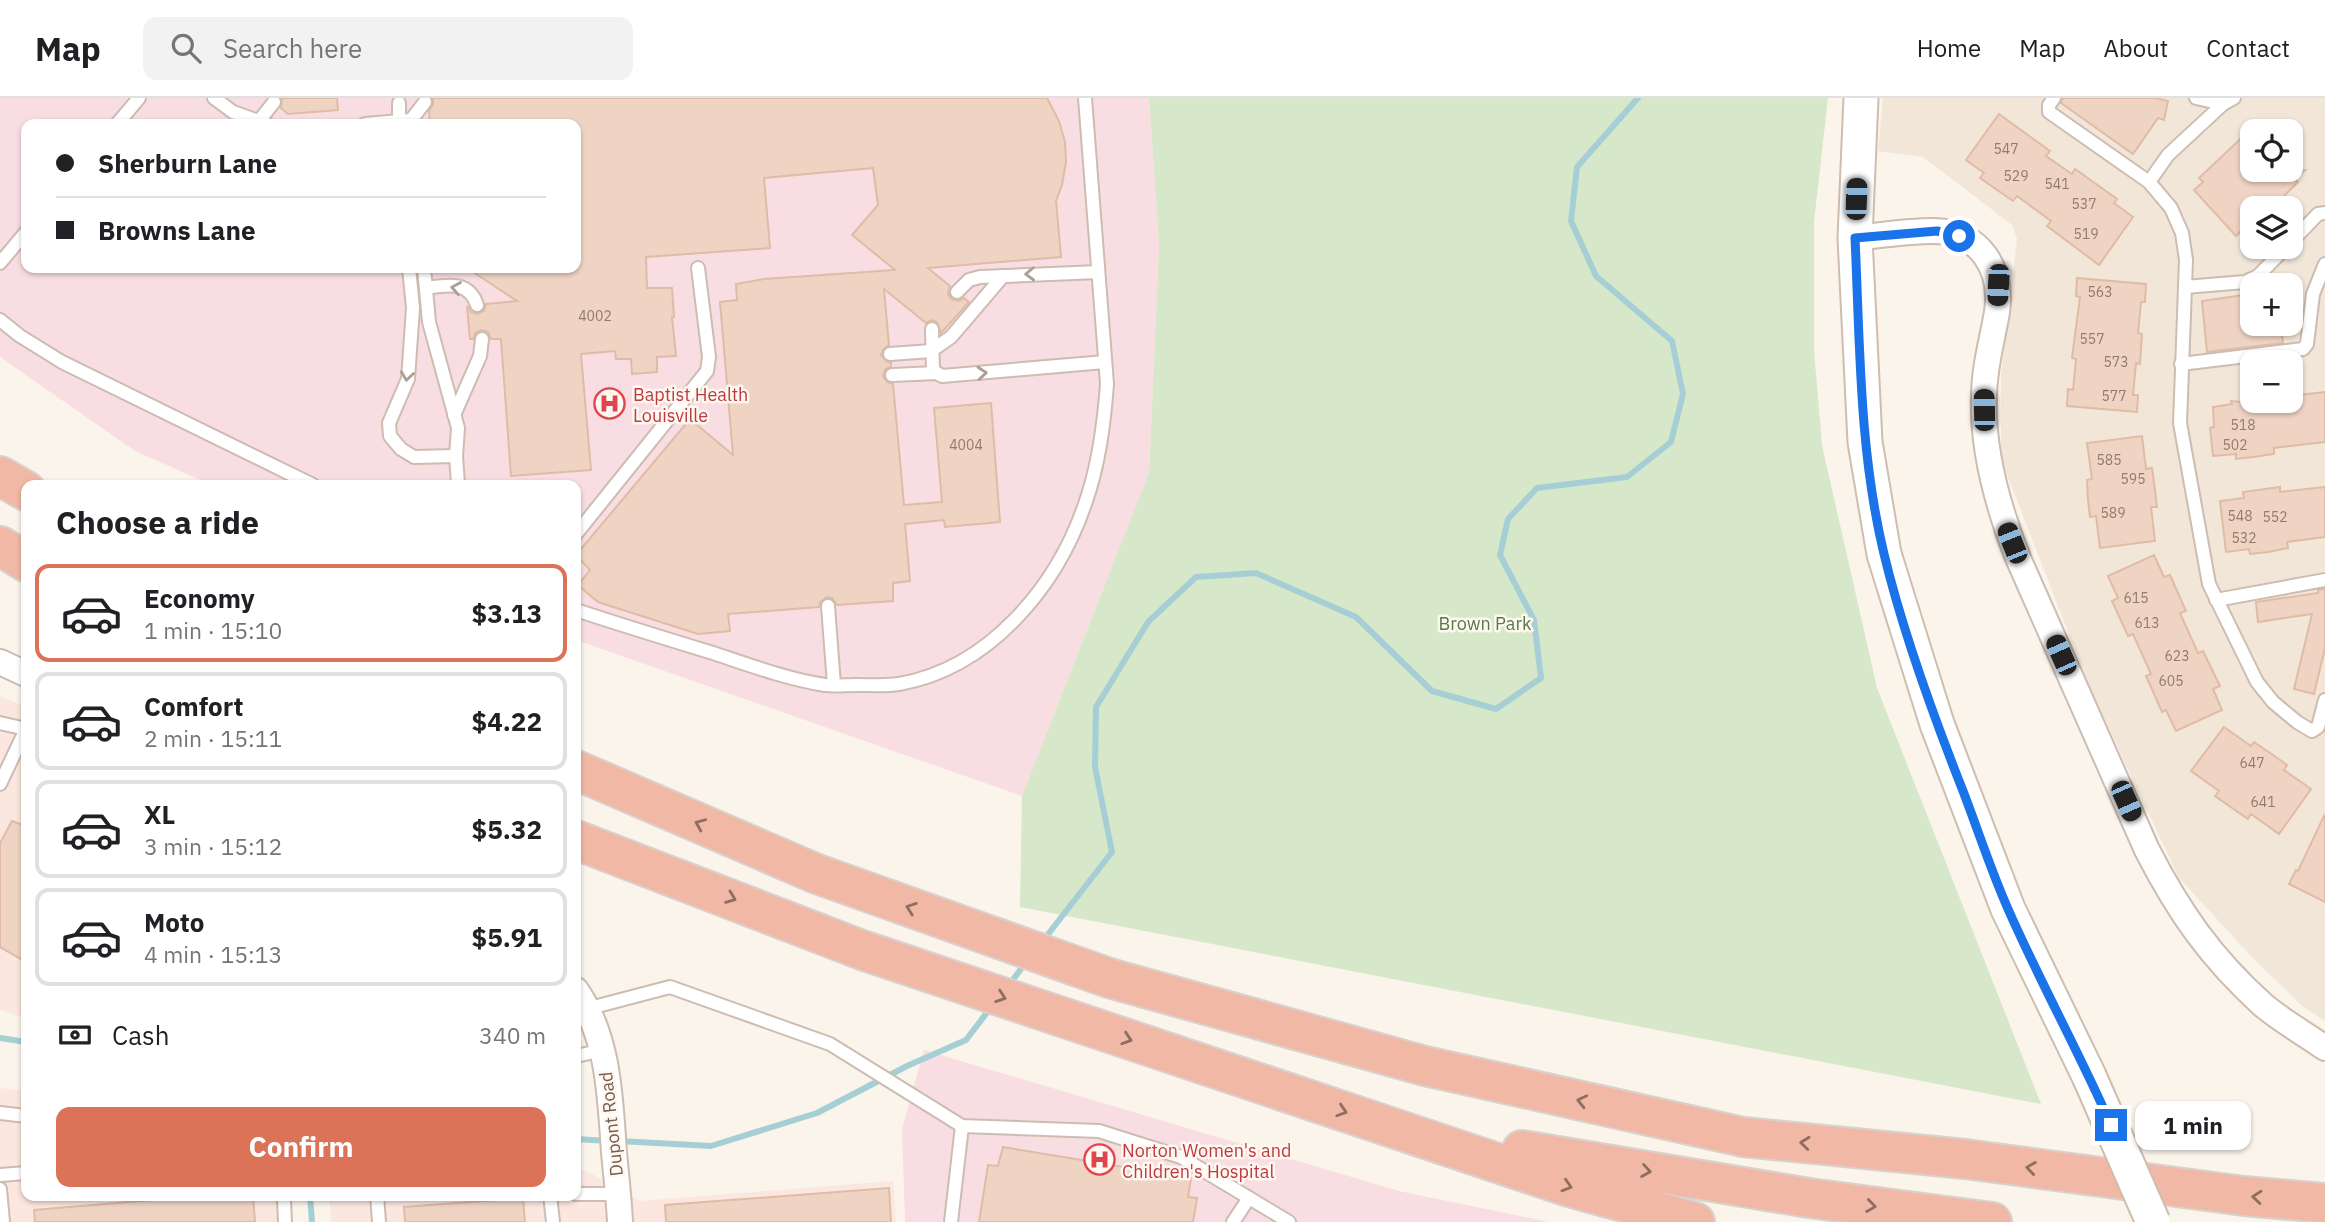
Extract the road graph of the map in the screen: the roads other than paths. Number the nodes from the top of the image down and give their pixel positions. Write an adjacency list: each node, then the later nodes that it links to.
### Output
1 (139, 98): 11 (lane)
2 (215, 98): 12 (lane)
3 (1085, 98): 25 (lane)
4 (1861, 98): 20 (street)
5 (2054, 98): 16 (lane)
6 (2196, 98): 7 (lane)
7 (2228, 101): 16 (lane)
8 (274, 102): 13 (lane)
9 (425, 102): 15 (lane)
10 (399, 103): 14 (lane)
11 (121, 119)
12 (252, 119)
13 (265, 119)
14 (404, 119)
15 (408, 119)
16 (2149, 182): 29 (lane)
17 (2325, 213): 18 (lane)
18 (2303, 230)
19 (21, 238): 22 (lane)
20 (1855, 238): 70 (street); 97 (street, bridge)
21 (2274, 259): 29 (lane)
22 (0, 263)
23 (2325, 264): 41 (lane)
24 (698, 268): 50 (lane)
25 (1098, 271): 28 (lane, one-way to 28); 40 (lane)
26 (410, 273): 33 (lane)
27 (424, 273): 30 (lane)
28 (1003, 275): 31 (lane); 38 (lane)
29 (2185, 287): 41 (lane)
30 (426, 288): 32 (lane, one-way to 30); 37 (lane)
31 (957, 292)
32 (477, 305)
33 (413, 308): 37 (lane); 45 (lane, one-way to 45)
34 (0, 320): 47 (lane)
35 (932, 329): 38 (lane)
36 (482, 339): 44 (lane)
37 (434, 340): 44 (lane)
38 (931, 351): 39 (lane); 42 (lane)
39 (890, 354)
40 (1105, 362): 42 (lane, one-way to 40); 59 (lane)
41 (2181, 364): 54 (lane)
42 (937, 373): 43 (lane)
43 (892, 375)
44 (454, 415): 45 (lane)
45 (456, 456): 48 (lane)
46 (0, 476): 49 (highway)
47 (303, 480)
48 (458, 480)
49 (21, 488)
50 (581, 528)
51 (0, 546): 52 (highway)
52 (21, 559)
53 (2325, 580): 54 (lane)
54 (2216, 600): 63 (lane)
55 (828, 606): 59 (lane)
56 (581, 612): 59 (lane)
57 (0, 662): 58 (street)
58 (21, 672)
59 (834, 685)
60 (2325, 700): 63 (lane)
61 (0, 723): 62 (lane)
62 (21, 728)
63 (2312, 731): 64 (lane)
64 (2325, 737)
65 (21, 740): 67 (lane)
66 (581, 772): 86 (highway, one-way to 66)
67 (0, 784)
68 (581, 841): 75 (highway, one-way to 75)
69 (581, 1000): 71 (street, Dupont Road); 76 (lane)
70 (2325, 1048)
71 (603, 1050): 72 (lane); 81 (street, Dupont Road)
72 (581, 1055)
73 (0, 1113): 74 (lane)
74 (21, 1115)
75 (1386, 1125): 95 (highway, one-way to 95); 96 (highway, one-way to 96)
76 (961, 1126): 82 (lane); 92 (lane)
77 (21, 1173): 78 (lane)
78 (0, 1175)
79 (0, 1189): 87 (lane)
80 (581, 1194): 81 (lane)
81 (618, 1194): 91 (street, Dupont Road)
82 (1249, 1198): 93 (lane); 94 (lane)
83 (284, 1201): 88 (lane)
84 (377, 1201): 89 (lane)
85 (551, 1201): 90 (lane)
86 (2325, 1203)
87 (2, 1222)
88 (285, 1222)
89 (379, 1222)
90 (553, 1222)
91 (620, 1222)
92 (951, 1222)
93 (1233, 1222)
94 (1289, 1222)
95 (1695, 1222)
96 (1992, 1222)
97 (2153, 1222)

